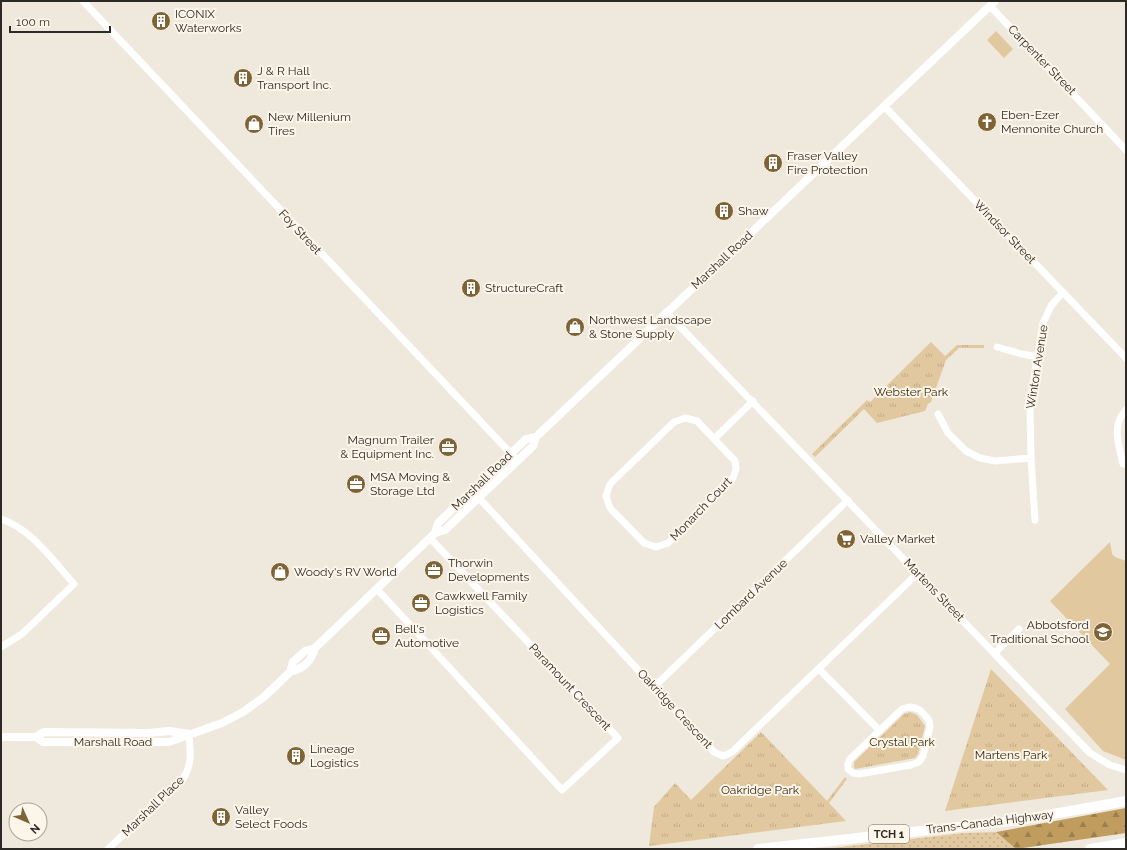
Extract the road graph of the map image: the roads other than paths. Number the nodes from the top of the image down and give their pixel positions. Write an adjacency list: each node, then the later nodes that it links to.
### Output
1 (83, 1): 15 (street, Foy Street)
2 (992, 4): 3 (main road, Marshall Road); 4 (street, Carpenter Street)
3 (884, 106): 5 (street, Windsor Street); 6 (main road, Marshall Road)
4 (1126, 150)
5 (1063, 292): 8 (street, Winton Avenue); 9 (street, Windsor Street)
6 (666, 312): 10 (street, Martens Street); 13 (main road, Marshall Road)
7 (997, 347): 8 (street)
8 (1038, 357): 16 (street, Winton Avenue)
9 (1126, 358)
10 (753, 401): 14 (street); 20 (street, Martens Street)
11 (1126, 410): 18 (street)
12 (938, 414): 16 (street)
13 (536, 437): 15 (main road, Marshall Road); 17 (main road, Marshall Road)
14 (714, 439): 14 (street, Monarch Court)
15 (511, 454): 17 (street, Foy Street); 23 (main road, Marshall Road)
16 (1031, 458): 22 (street, Winton Avenue)
17 (518, 461): 19 (main road, Marshall Road)
18 (1124, 464)
19 (478, 498): 23 (main road, Marshall Road); 30 (street, Oakridge Crescent)
20 (848, 500): 24 (street, Martens Street); 30 (street, Lombard Avenue)
21 (1, 519): 27 (street)
22 (1035, 520)
23 (432, 535): 25 (main road, Marshall Road); 25 (street, Paramount Crescent)
24 (918, 573): 28 (street, Martens Street); 29 (street, Oakridge Crescent)
25 (377, 589): 33 (main road, Marshall Road)
26 (1019, 629): 28 (street)
27 (1, 647)
28 (995, 653): 37 (street, Martens Street)
29 (819, 668): 30 (street, Oakridge Crescent); 31 (street)
30 (654, 687)
31 (880, 731): 31 (street)
32 (148, 733): 33 (main road, Marshall Road); 35 (main road, Marshall Road); 36 (main road)
33 (189, 734): 36 (main road, Marshall Road); 40 (street, Marshall Place)
34 (1, 737): 35 (main road, Marshall Road)
35 (36, 737): 36 (main road, Marshall Road)
36 (94, 743)
37 (1126, 770)
38 (1126, 801): 41 (highway, Trans-Canada Highway / TCH 1)
39 (1126, 843): 42 (highway)
40 (108, 849)
41 (758, 849)
42 (1090, 849)

